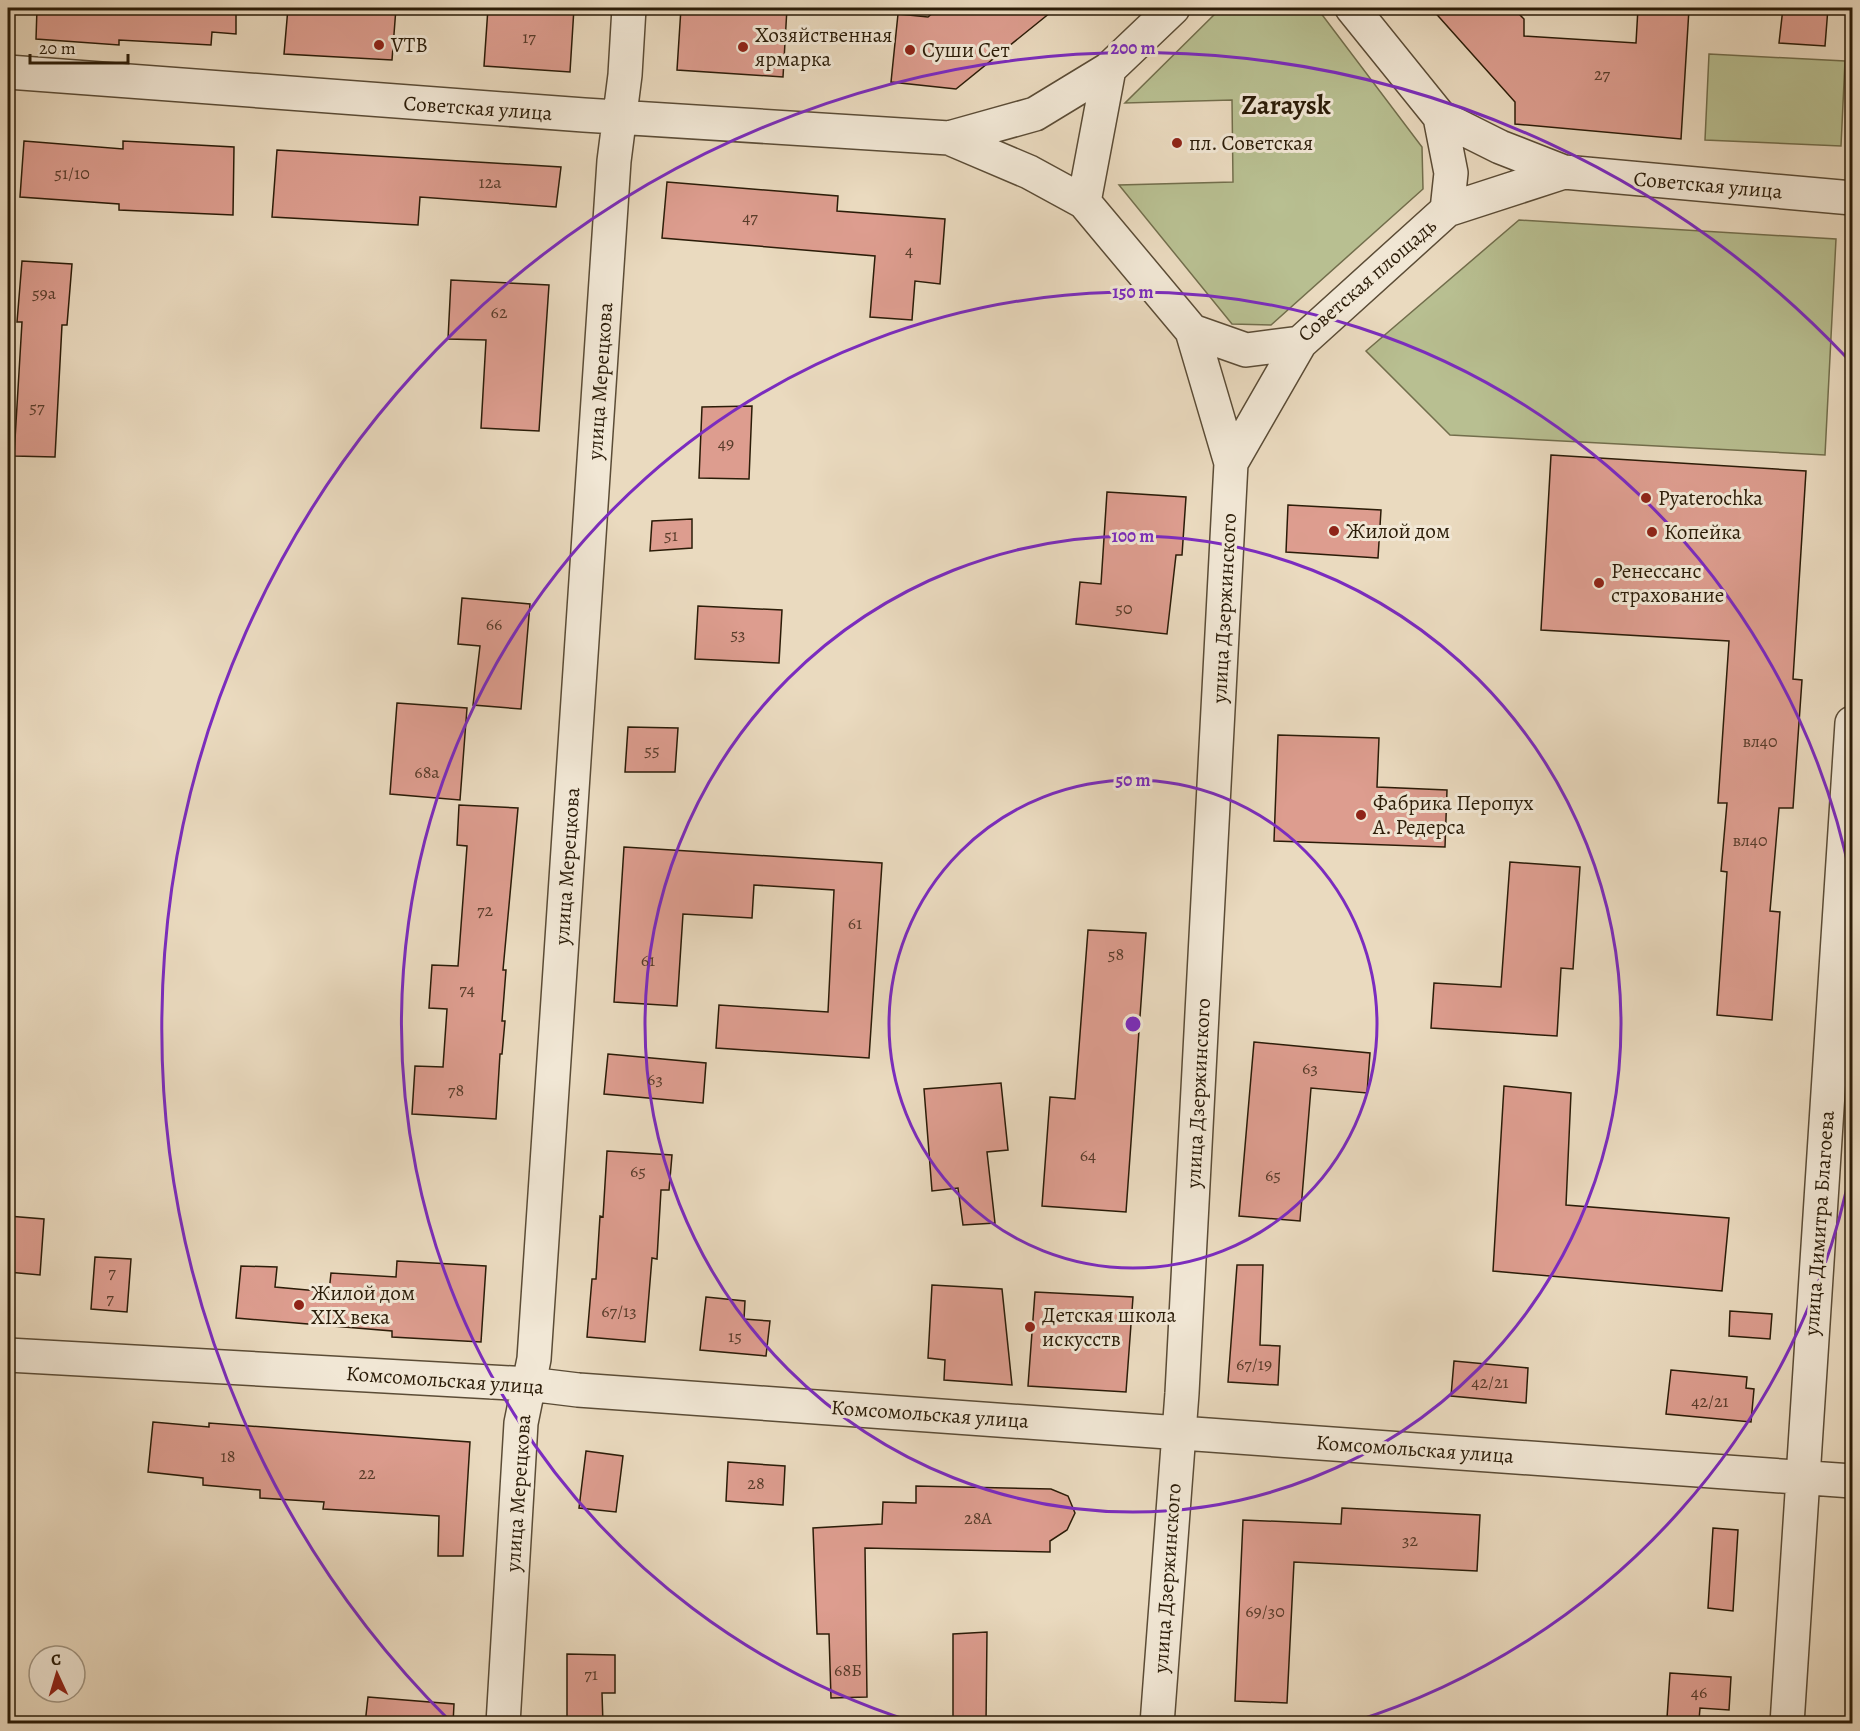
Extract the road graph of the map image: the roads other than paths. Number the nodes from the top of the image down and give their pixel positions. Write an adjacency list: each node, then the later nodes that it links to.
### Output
1 (629, 8): 6 (street, улица Мерецкова)
2 (1173, 8): 4 (street)
3 (1352, 8): 7 (street, Советская площадь)
4 (1109, 69): 8 (street, Советская улица); 11 (street)
5 (8, 72): 6 (street, Советская улица)
6 (620, 117): 8 (street, Советская улица); 18 (street, улица Мерецкова)
7 (1440, 117): 9 (street, Советская улица); 12 (street, Советская площадь)
8 (949, 138): 11 (street, Советская улица)
9 (1564, 172): 10 (street, Советская улица); 12 (street, Советская улица)
10 (1852, 198)
11 (1084, 202): 13 (street)
12 (1447, 210): 14 (street, Советская площадь)
13 (1192, 331): 14 (street, Советская площадь); 15 (street, улица Дзержинского)
14 (1300, 343): 15 (street, улица Дзержинского)
15 (1231, 463): 19 (street, улица Дзержинского)
16 (1852, 723): 20 (street, улица Димитра Благоева)
17 (8, 1355): 18 (street, Комсомольская улица)
18 (529, 1384): 19 (street, Комсомольская улица); 22 (street, улица Мерецкова)
19 (1178, 1432): 20 (street, Комсомольская улица); 23 (street, улица Дзержинского)
20 (1802, 1478): 21 (street, Комсомольская улица); 24 (street, улица Димитра Благоева)
21 (1852, 1481)
22 (503, 1724)
23 (1157, 1724)
24 (1787, 1724)

